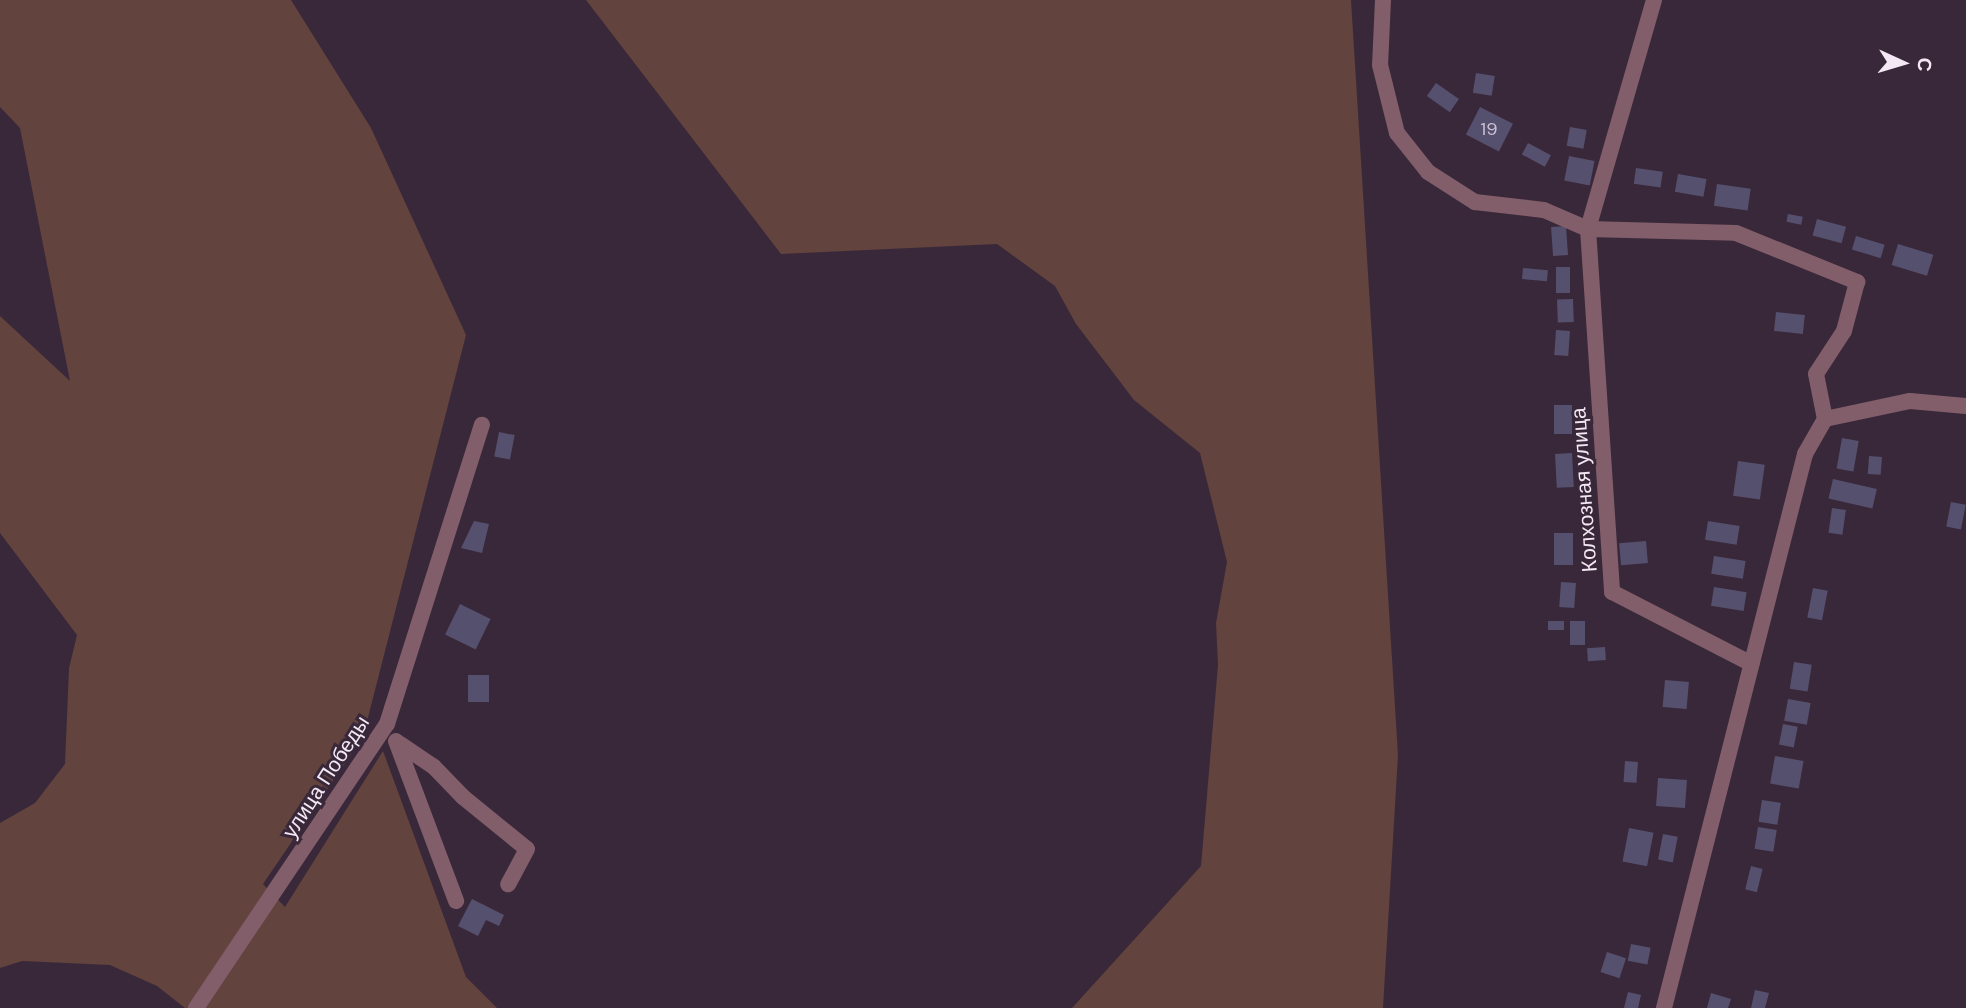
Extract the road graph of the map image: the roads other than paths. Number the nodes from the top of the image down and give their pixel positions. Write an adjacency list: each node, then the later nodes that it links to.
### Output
1 (1383, 0): 3 (street)
2 (1654, 0): 3 (street)
3 (1588, 229): 5 (street); 7 (street, Колхозная улица)
4 (1966, 406): 5 (street)
5 (1825, 419): 7 (street)
6 (482, 425): 8 (street, улица Победы)
7 (1752, 664): 13 (street)
8 (382, 733): 9 (street); 12 (street, улица Победы)
9 (400, 744): 10 (street); 11 (street)
10 (508, 884)
11 (456, 901)
12 (196, 1008)
13 (1664, 1008)

